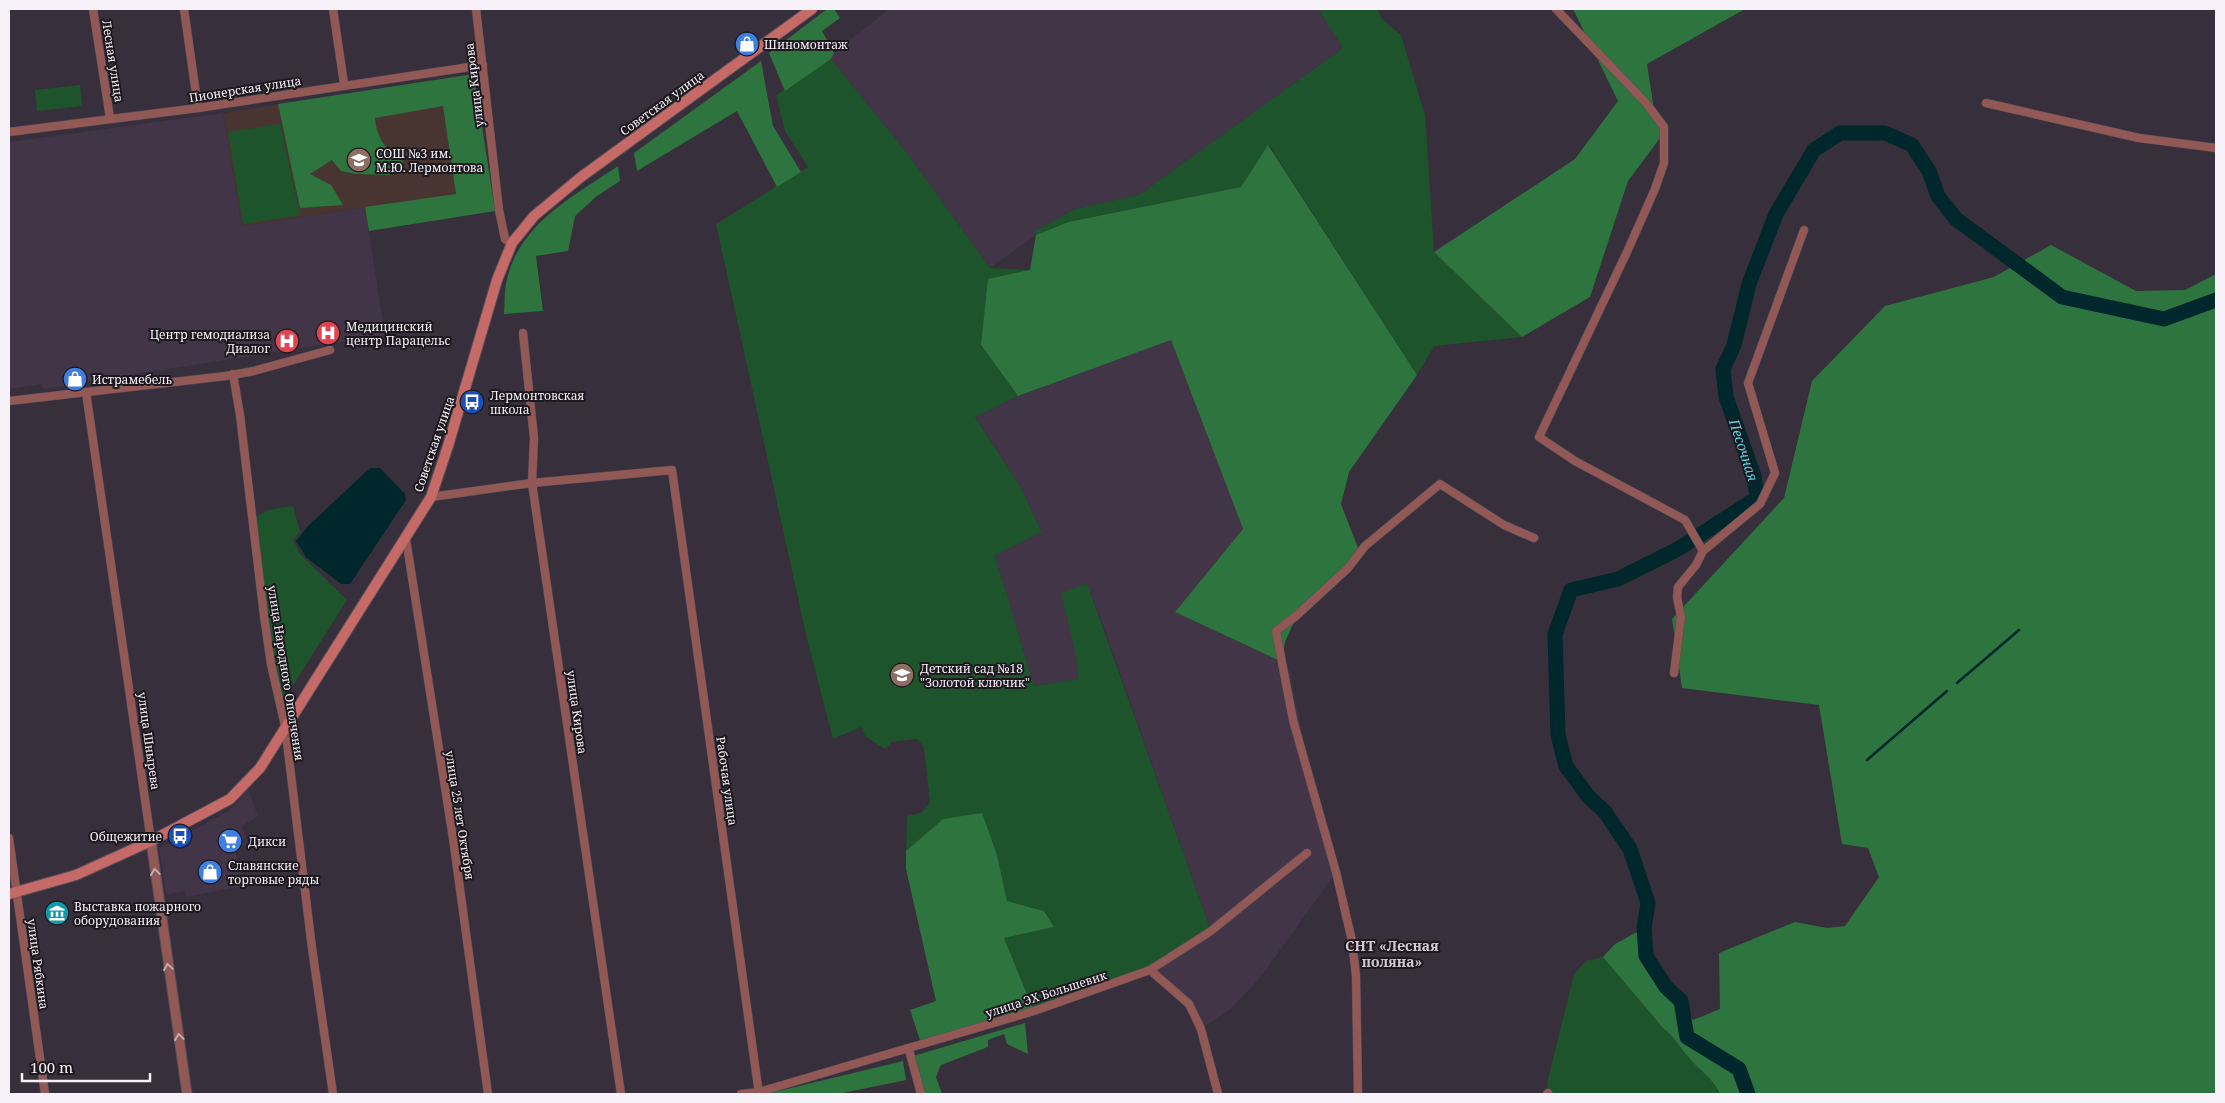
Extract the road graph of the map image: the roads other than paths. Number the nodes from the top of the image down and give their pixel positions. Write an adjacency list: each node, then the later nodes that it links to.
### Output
1 (93, 9): 11 (street, Лесная улица)
2 (184, 9): 10 (street)
3 (333, 9): 8 (street)
4 (476, 9): 7 (street, улица Кирова)
5 (812, 9): 15 (main road, Советская улица)
6 (1556, 9): 25 (street)
7 (483, 65): 8 (street, Пионерская улица); 15 (street, улица Кирова)
8 (344, 84): 10 (street, Пионерская улица)
9 (1986, 103): 13 (street)
10 (198, 108): 11 (street, Пионерская улица)
11 (110, 118): 12 (street, Пионерская улица)
12 (9, 132)
13 (2216, 148)
14 (1804, 230): 25 (street)
15 (512, 243): 22 (main road, Советская улица)
16 (523, 333): 21 (street, улица Кирова)
17 (330, 350): 18 (street)
18 (233, 374): 19 (street); 27 (street, улица Народного Ополчения)
19 (86, 392): 20 (street); 29 (street, улица Шнырева)
20 (9, 401)
21 (532, 483): 22 (street); 34 (street, Рабочая улица); 39 (street, улица Кирова)
22 (430, 497): 24 (main road, Советская улица)
23 (1534, 538): 43 (street)
24 (406, 539): 27 (main road, Советская улица); 38 (street, улица 25 лет Октября)
25 (1703, 551): 26 (street)
26 (1674, 673)
27 (285, 726): 29 (main road, Советская улица); 37 (street, улица Народного Ополчения)
28 (9, 838): 31 (street, улица Рябкина)
29 (151, 841): 31 (main road, Советская улица); 36 (street, улица Шнырева, one-way to 29)
30 (1307, 853): 32 (street, улица ЭХ Большевик)
31 (13, 893): 35 (street, улица Рябкина)
32 (1150, 970): 33 (street, улица ЭХ Большевик); 42 (street)
33 (909, 1050): 34 (street, улица ЭХ Большевик); 41 (street)
34 (759, 1093): 40 (street, улица ЭХ Большевик)
35 (45, 1094)
36 (188, 1094)
37 (333, 1094)
38 (488, 1094)
39 (621, 1094)
40 (741, 1094)
41 (921, 1094)
42 (1218, 1094)
43 (1358, 1094)

